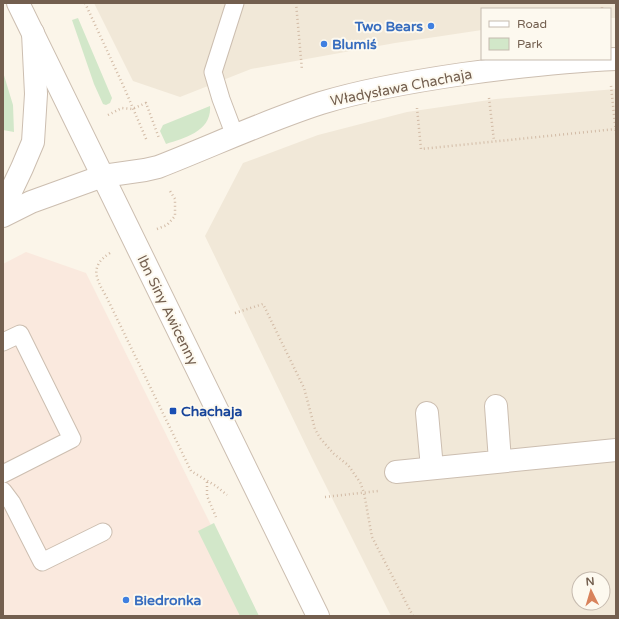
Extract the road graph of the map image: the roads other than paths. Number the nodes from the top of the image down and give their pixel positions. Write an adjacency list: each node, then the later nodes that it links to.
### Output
1 (18, 3): 3 (street, Ibn Siny Awicenny)
2 (235, 3): 5 (lane)
3 (33, 32): 6 (street, Ibn Siny Awicenny); 7 (street)
4 (585, 60): 5 (street, Władysława Chachaja)
5 (235, 136): 6 (street, Władysława Chachaja)
6 (103, 176): 8 (street, Władysława Chachaja); 19 (street, Ibn Siny Awicenny)
7 (3, 208)
8 (3, 216)
9 (3, 342): 16 (lane)
10 (496, 406): 13 (street)
11 (427, 413): 14 (street)
12 (616, 450): 13 (street)
13 (500, 461): 14 (street)
14 (432, 468): 15 (street)
15 (396, 472)
16 (3, 474)
17 (3, 491): 18 (lane)
18 (103, 532)
19 (318, 616)

